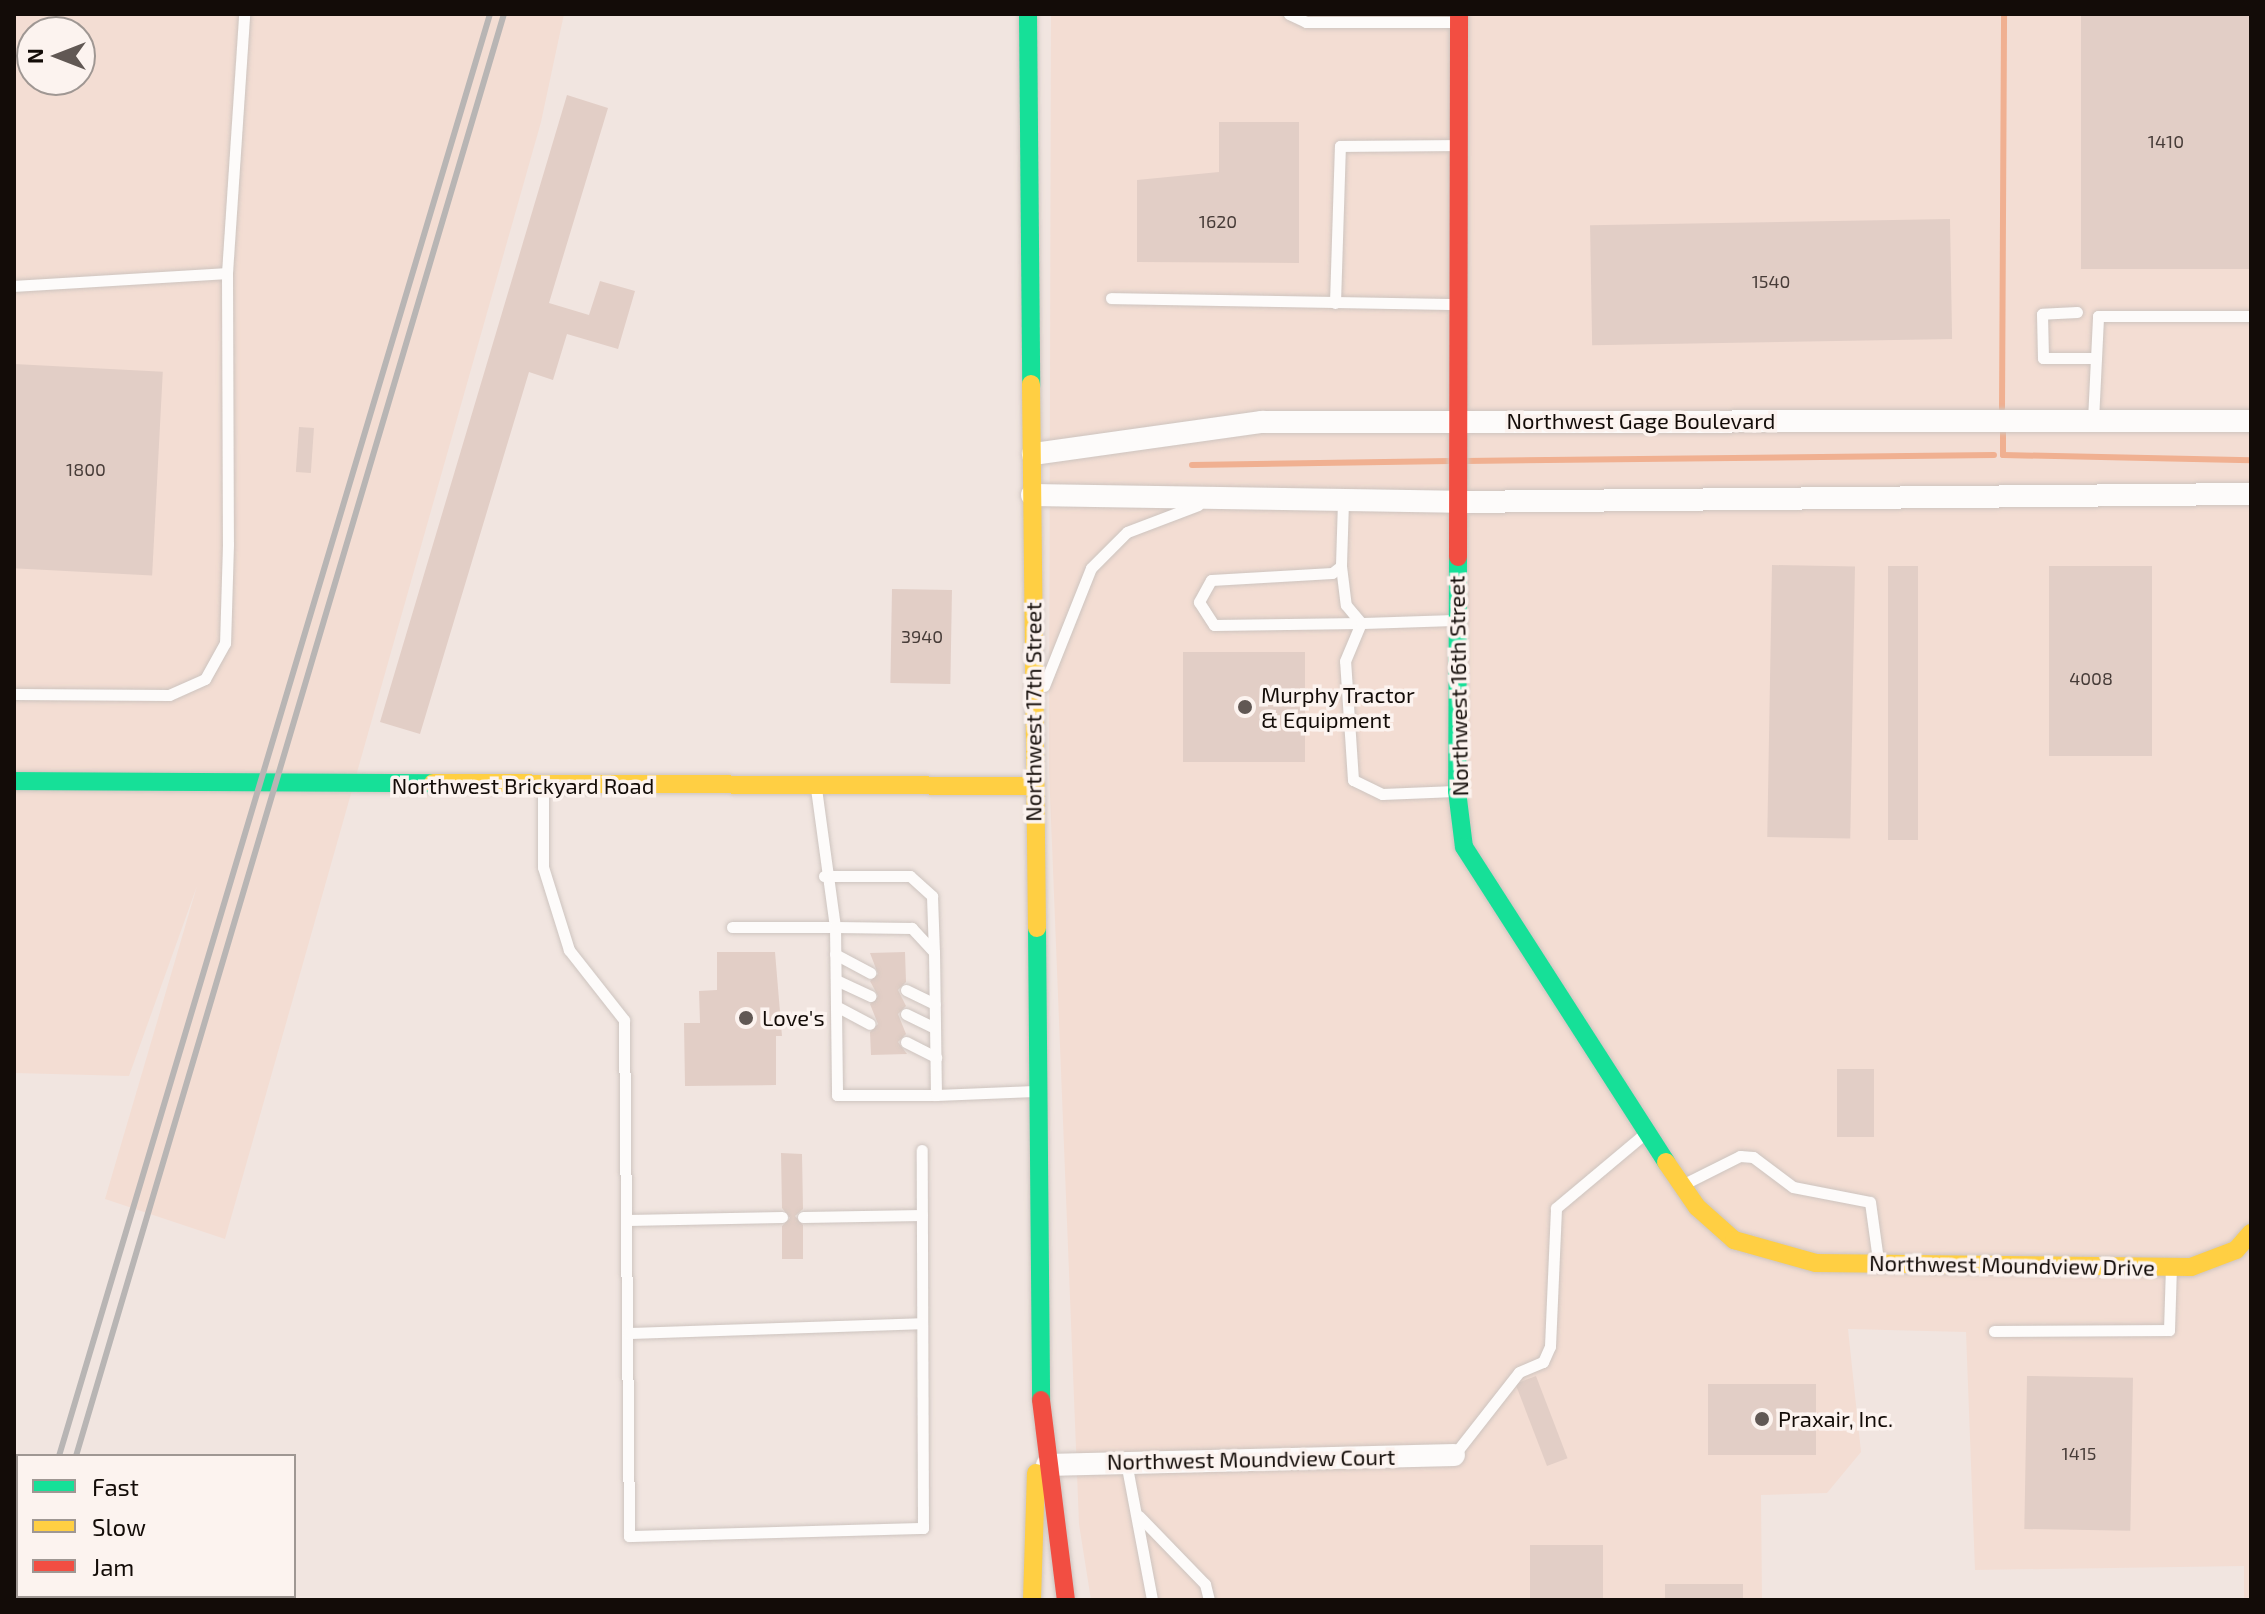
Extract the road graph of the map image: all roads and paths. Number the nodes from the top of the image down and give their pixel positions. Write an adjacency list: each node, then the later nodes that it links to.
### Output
1 (244, 14): 6 (lane)
2 (1028, 14): 17 (street, Northwest 17th Street)
3 (1289, 14): 4 (lane)
4 (1459, 18): 5 (street, Northwest 16th Street)
5 (1458, 145): 9 (lane); 10 (street, Northwest 16th Street)
6 (227, 273): 7 (lane); 26 (lane)
7 (14, 286)
8 (1111, 298): 9 (lane)
9 (1335, 303): 10 (lane)
10 (1459, 304): 16 (street, Northwest 16th Street)
11 (2077, 312): 13 (lane)
12 (2251, 316): 13 (lane)
13 (2095, 358): 14 (lane)
14 (2093, 420): 15 (street, Northwest Gage Boulevard); 16 (street, Northwest Gage Boulevard)
15 (2251, 421)
16 (1459, 422): 17 (street, Northwest Gage Boulevard); 22 (street, Northwest 16th Street)
17 (1033, 454): 19 (street, Northwest 17th Street)
18 (2251, 494): 22 (street)
19 (1032, 495): 20 (street); 27 (street, Northwest 17th Street)
20 (1249, 498): 21 (street); 27 (lane)
21 (1343, 501): 22 (street); 23 (lane)
22 (1456, 502): 24 (street, Northwest 16th Street)
23 (1341, 566): 25 (lane); 25 (lane)
24 (1456, 620): 25 (lane); 32 (street, Northwest 16th Street)
25 (1361, 623): 32 (lane)
26 (14, 694)
27 (1034, 713): 30 (street, Northwest 17th Street)
28 (14, 781): 29 (street, Northwest Brickyard Road)
29 (543, 784): 31 (street, Northwest Brickyard Road); 57 (lane)
30 (1033, 786): 31 (street, Northwest Brickyard Road); 49 (street, Northwest 17th Street)
31 (816, 788): 33 (lane)
32 (1457, 791): 51 (street, Northwest 16th Street)
33 (824, 876): 35 (lane); 36 (lane)
34 (732, 927): 35 (lane)
35 (835, 927): 36 (lane); 37 (lane)
36 (934, 952): 42 (lane)
37 (835, 954): 38 (lane); 39 (lane)
38 (870, 973)
39 (836, 980): 41 (lane); 43 (lane)
40 (906, 990): 42 (lane)
41 (870, 996)
42 (935, 1004): 46 (lane)
43 (836, 1006): 45 (lane); 50 (lane)
44 (906, 1014): 46 (lane)
45 (870, 1024)
46 (935, 1028): 48 (lane)
47 (906, 1042): 48 (lane)
48 (936, 1057): 50 (lane)
49 (1035, 1091): 50 (lane); 65 (street, Northwest 17th Street)
50 (936, 1095)
51 (1646, 1133): 53 (street, Northwest 16th Street); 66 (lane)
52 (922, 1150): 54 (lane)
53 (1681, 1185): 59 (street, Northwest 16th Street); 60 (lane)
54 (922, 1215): 56 (lane); 62 (lane)
55 (782, 1217): 57 (lane)
56 (803, 1217)
57 (627, 1220): 64 (lane)
58 (2247, 1247): 61 (street, Northwest Moundview Drive)
59 (1764, 1253): 60 (street, Northwest Moundview Drive)
60 (1879, 1264): 61 (street, Northwest Moundview Drive)
61 (2171, 1267): 63 (lane)
62 (922, 1323): 64 (lane); 64 (lane)
63 (1994, 1331)
64 (628, 1333)
65 (1041, 1411): 68 (street, Northwest 17th Street); 70 (street, Northwest 17th Street)
66 (1454, 1455): 67 (street, Northwest Moundview Court)
67 (1126, 1461): 68 (street, Northwest Moundview Court); 69 (lane)
68 (1047, 1465): 71 (street, Northwest 17th Street)
69 (1139, 1515): 72 (lane); 73 (lane)
70 (1032, 1600)
71 (1066, 1600)
72 (1152, 1600)
73 (1209, 1600)

